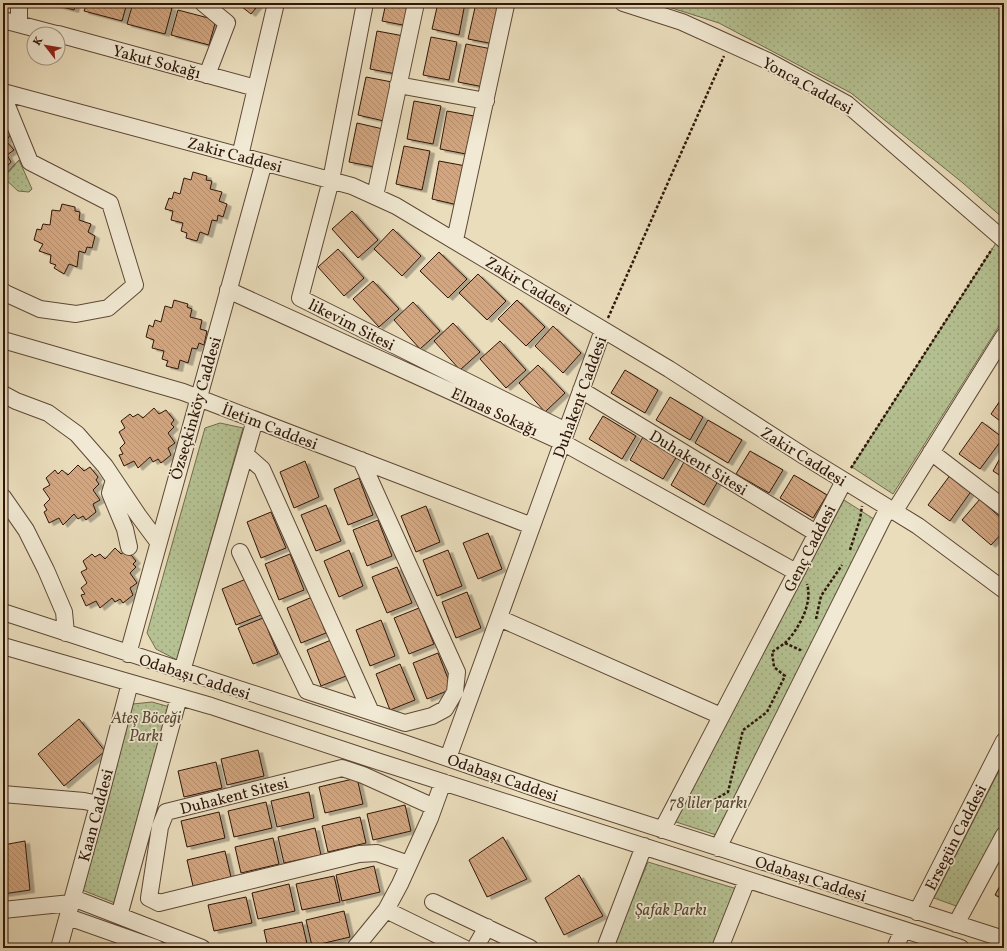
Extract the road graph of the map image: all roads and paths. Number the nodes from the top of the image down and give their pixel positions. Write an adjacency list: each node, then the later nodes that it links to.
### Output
1 (19, 3): 9 (street)
2 (203, 3): 13 (street)
3 (276, 3): 15 (street)
4 (365, 3): 21 (street, likevim Sitesi)
5 (416, 3): 14 (street)
6 (623, 3): 12 (street, Yonca Caddesi)
7 (506, 6): 18 (street)
8 (3, 20): 9 (street, Yakut Sokağı)
9 (19, 24): 10 (street, Yakut Sokağı)
10 (27, 26)
11 (66, 36): 13 (street, Yakut Sokağı)
12 (730, 44): 23 (street, Yonca Caddesi); 27 (path, Duhakent Caddesi)
13 (208, 75): 15 (street, Yakut Sokağı)
14 (398, 85): 18 (street); 22 (street)
15 (256, 88): 19 (street)
16 (3, 92): 19 (street, Zakir Caddesi)
17 (3, 96): 25 (street)
18 (486, 101): 24 (street)
19 (240, 156): 20 (street, Zakir Caddesi)
20 (264, 162): 21 (street, Zakir Caddesi); 26 (street, Özseçkinköy Caddesi)
21 (331, 180): 22 (street, Zakir Caddesi); 35 (street, likevim Sitesi)
22 (375, 196): 24 (street, Zakir Caddesi)
23 (1002, 238): 40 (path)
24 (455, 240): 27 (street, Zakir Caddesi)
25 (3, 290)
26 (228, 290): 33 (street, Özseçkinköy Caddesi); 35 (street, Elmas Sokağı)
27 (603, 330): 31 (street, Duhakent Caddesi); 40 (street, Zakir Caddesi)
28 (1004, 336): 30 (street)
29 (3, 340): 33 (street, İletim Caddesi)
30 (998, 359): 36 (street)
31 (581, 390): 35 (street, Duhakent Caddesi); 46 (street, Duhakent Sitesi)
32 (3, 394): 39 (street)
33 (198, 398): 34 (street, İletim Caddesi); 47 (street, Özseçkinköy Caddesi)
34 (255, 420): 37 (street); 38 (street, İletim Caddesi)
35 (564, 436): 45 (street, Duhakent Caddesi); 52 (street, Elmas Sokağı)
36 (931, 452): 43 (street); 44 (street)
37 (245, 454): 62 (street); 65 (street)
38 (361, 460): 45 (street, İletim Caddesi); 65 (street)
39 (114, 480): 47 (street); 48 (street)
40 (844, 480): 41 (street, Zakir Caddesi); 46 (street, Genç Caddesi)
41 (864, 493): 44 (street, Zakir Caddesi); 50 (path)
42 (3, 497): 57 (street)
43 (1004, 508)
44 (891, 510): 53 (street, Zakir Caddesi); 77 (street)
45 (532, 526): 55 (street, Duhakent Caddesi)
46 (816, 533): 52 (street, Genç Caddesi)
47 (158, 542): 61 (street, Özseçkinköy Caddesi)
48 (129, 547)
49 (240, 552): 65 (street)
50 (848, 555)
51 (844, 561): 56 (path)
52 (798, 568): 58 (path); 66 (street, Genç Caddesi)
53 (1004, 590)
54 (3, 612): 57 (street, Odabaşı Caddesi)
55 (499, 618): 66 (street); 68 (street, Duhakent Caddesi)
56 (814, 626)
57 (66, 633): 61 (street, Odabaşı Caddesi)
58 (785, 643): 59 (path); 71 (path)
59 (803, 644)
60 (3, 646): 63 (street, Odabaşı Caddesi)
61 (128, 654): 62 (street, Odabaşı Caddesi)
62 (182, 671): 68 (street, Odabaşı Caddesi)
63 (130, 683): 64 (street, Odabaşı Caddesi); 72 (street, Kaan Caddesi)
64 (179, 697): 69 (street, Odabaşı Caddesi); 85 (street)
65 (370, 710)
66 (721, 716): 74 (street, Genç Caddesi)
67 (1004, 741): 84 (street, Ersegün Caddesi)
68 (448, 758): 74 (street, Odabaşı Caddesi)
69 (443, 782): 73 (street); 76 (street, Odabaşı Caddesi)
70 (3, 794): 72 (street)
71 (714, 800)
72 (98, 804): 81 (street, Kaan Caddesi)
73 (434, 807): 78 (street); 78 (street, Duhakent Sitesi)
74 (662, 830): 77 (street, Odabaşı Caddesi)
75 (1004, 835): 86 (street)
76 (644, 846): 79 (street, Odabaşı Caddesi); 97 (street)
77 (718, 848): 84 (street, Odabaşı Caddesi)
78 (409, 864): 83 (street)
79 (747, 880): 88 (street, Odabaşı Caddesi); 98 (street)
80 (433, 902): 87 (street)
81 (71, 906): 82 (street); 85 (street); 90 (street, Kaan Caddesi); 91 (street)
82 (3, 910)
83 (386, 910): 93 (street); 94 (street)
84 (917, 912): 86 (street, Odabaşı Caddesi)
85 (119, 916): 92 (street)
86 (956, 924): 89 (street, Odabaşı Caddesi)
87 (487, 928): 95 (street); 96 (street)
88 (904, 930): 99 (street); 100 (street, Odabaşı Caddesi)
89 (1004, 939)
90 (59, 948)
91 (156, 948)
92 (202, 948)
93 (355, 948)
94 (464, 948)
95 (475, 948)
96 (530, 948)
97 (605, 948)
98 (720, 948)
99 (895, 948)
100 (960, 948)

